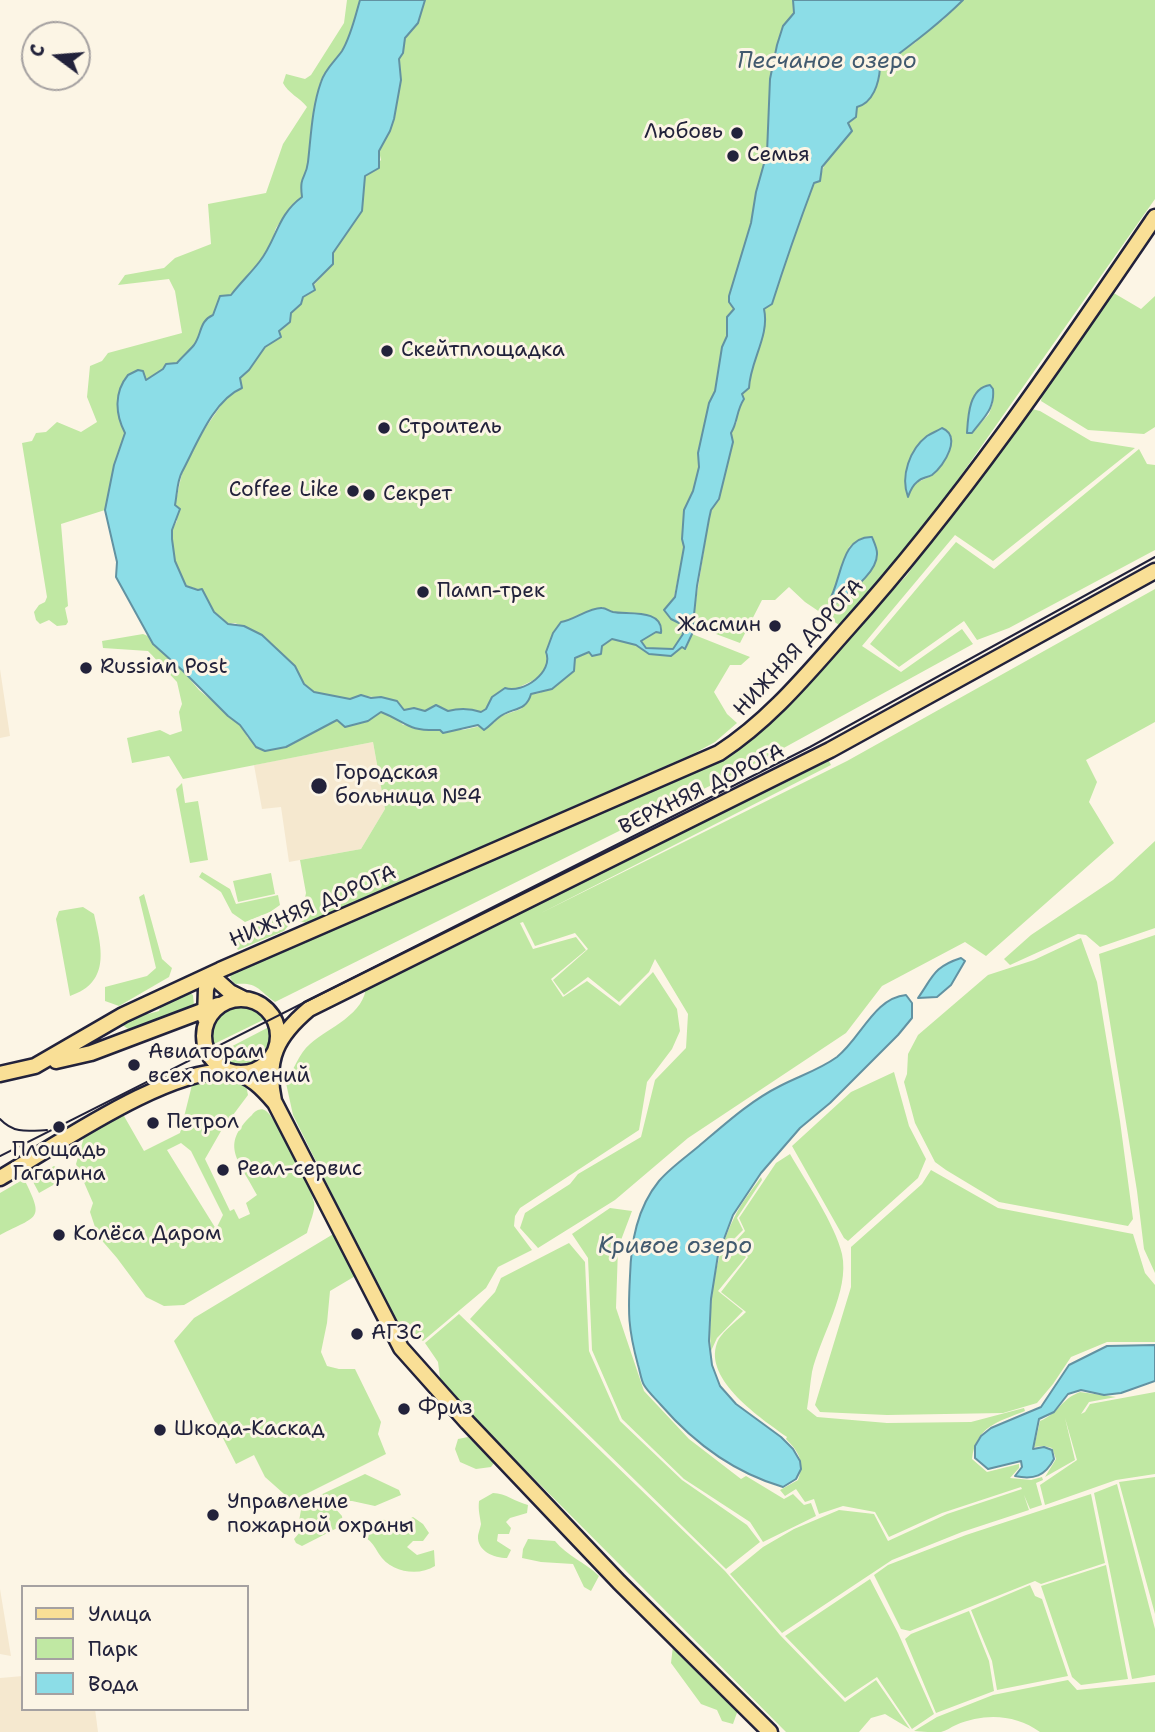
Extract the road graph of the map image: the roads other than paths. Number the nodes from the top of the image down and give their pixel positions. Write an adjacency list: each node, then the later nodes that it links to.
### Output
1 (1155, 217): 3 (main road, НИЖНЯЯ ДОРОГА)
2 (1155, 571): 8 (main road, ВЕРХНЯЯ ДОРОГА)
3 (211, 975): 4 (main road); 6 (main road); 9 (main road, НИЖНЯЯ ДОРОГА)
4 (245, 999): 5 (main road); 8 (main road)
5 (226, 1002): 6 (main road); 7 (main road)
6 (205, 1010): 7 (main road); 9 (main road)
7 (205, 1026): 10 (main road)
8 (275, 1049): 10 (main road); 12 (main road)
9 (35, 1066): 11 (main road)
10 (234, 1072): 12 (main road); 13 (main road)
11 (0, 1074)
12 (275, 1102): 15 (main road)
13 (7, 1168): 14 (main road)
14 (0, 1178)
15 (770, 1732)

